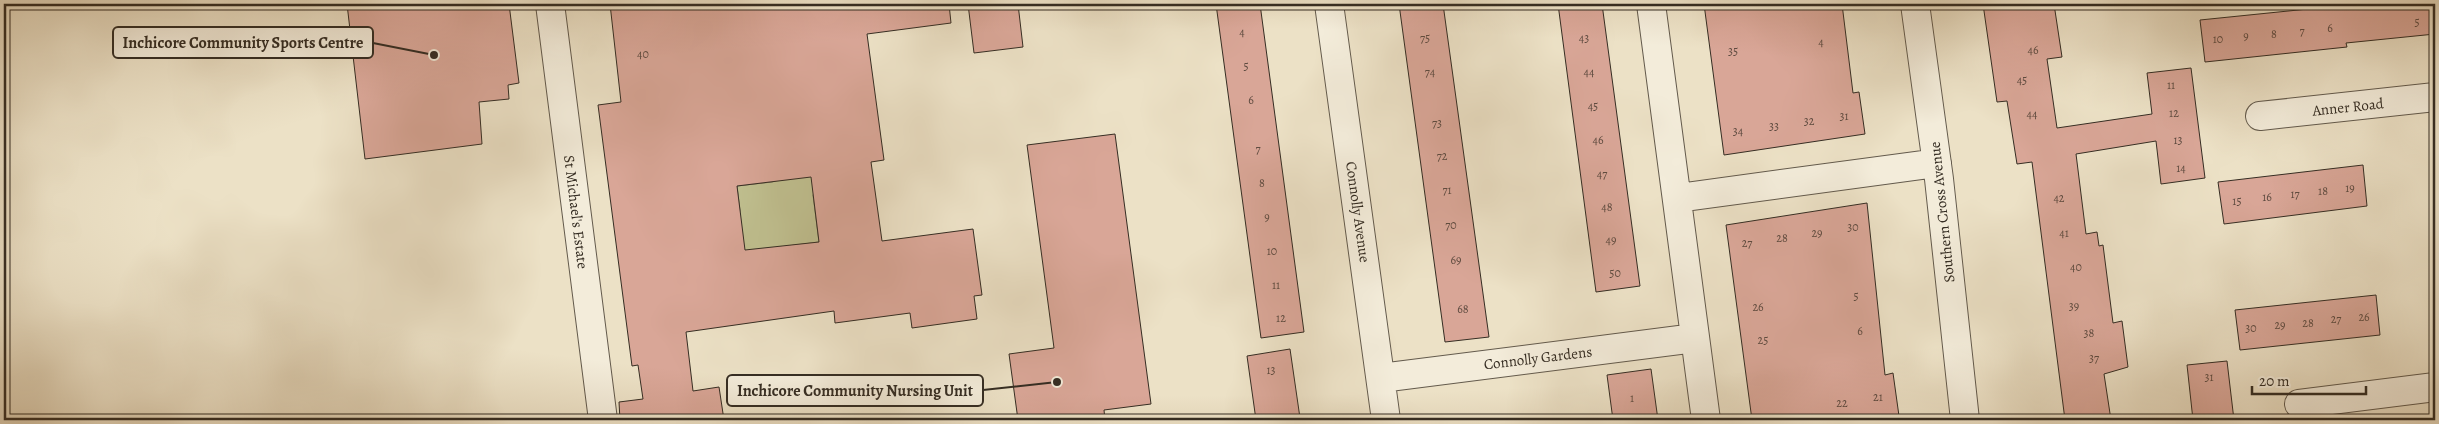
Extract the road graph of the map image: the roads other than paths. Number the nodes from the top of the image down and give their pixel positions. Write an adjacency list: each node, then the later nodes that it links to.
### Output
1 (550, 4): 13 (street, St Michael's Estate)
2 (1329, 4): 10 (street, Connolly Avenue)
3 (1651, 4): 8 (street)
4 (1915, 4): 7 (street, Southern Cross Avenue)
5 (2435, 96): 6 (street, Anner Road)
6 (2260, 116)
7 (1937, 163): 8 (street); 16 (street, Southern Cross Avenue)
8 (1678, 198): 9 (street)
9 (1696, 338): 10 (street, Connolly Gardens); 15 (street)
10 (1381, 378): 14 (street, Connolly Avenue)
11 (2435, 387): 12 (street)
12 (2299, 404)
13 (603, 420)
14 (1386, 420)
15 (1706, 420)
16 (1965, 420)

